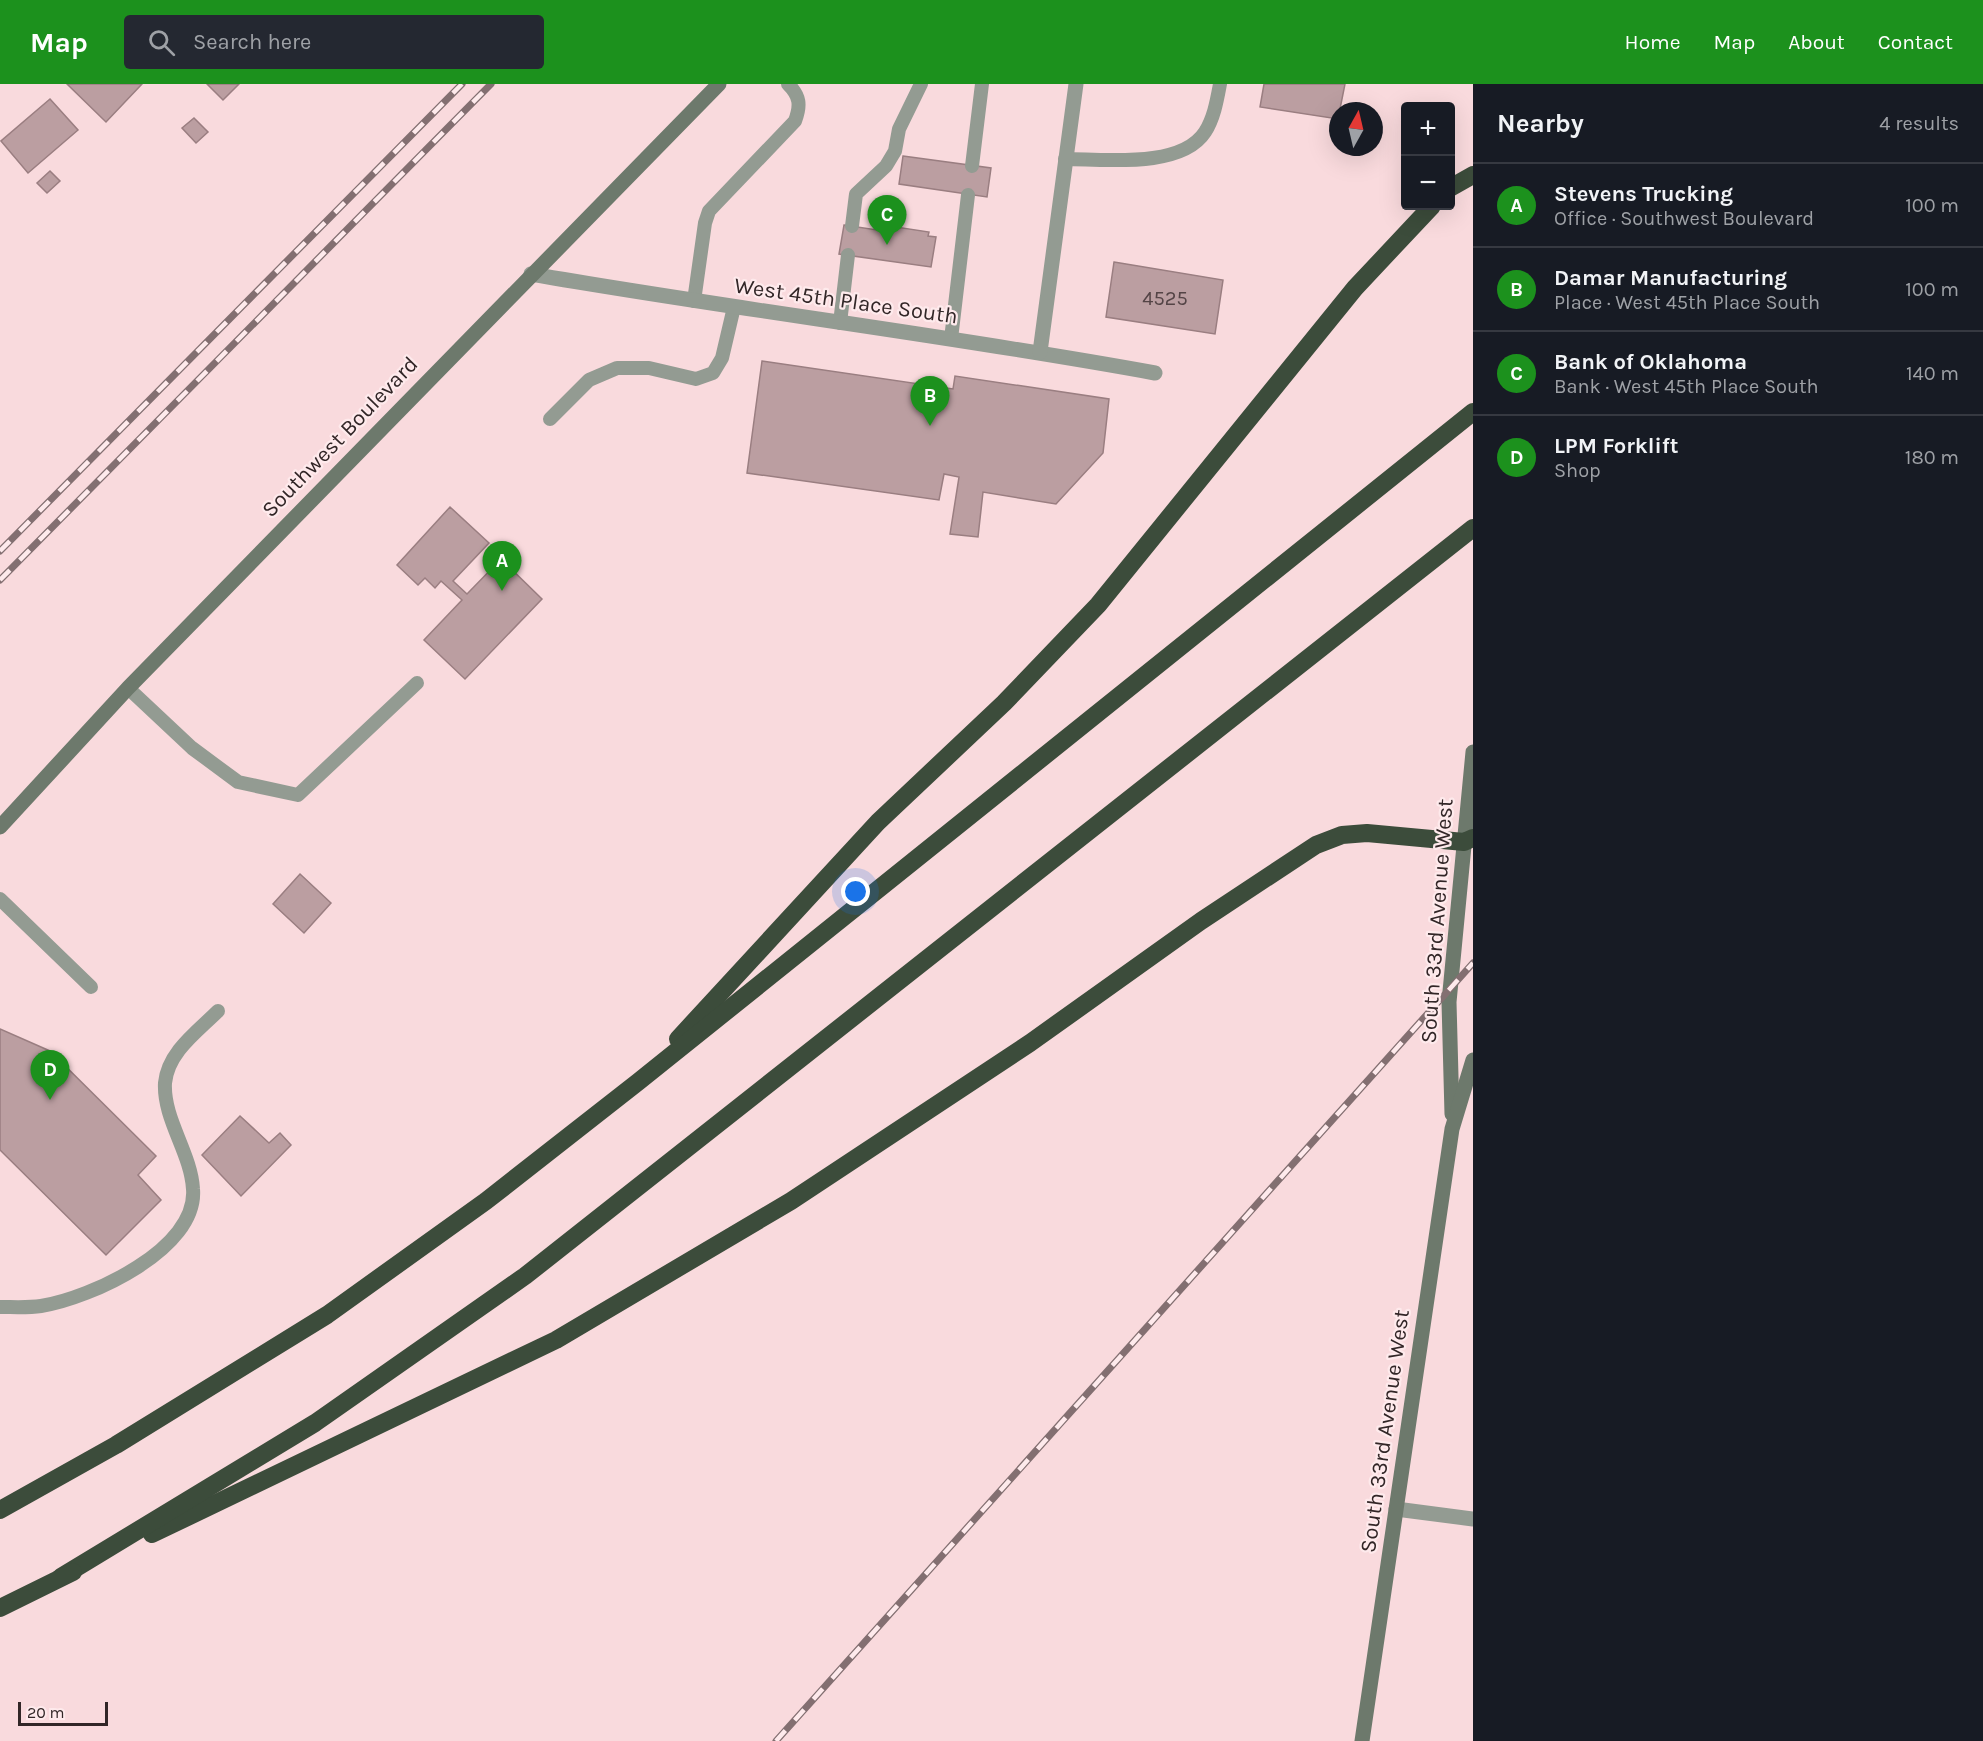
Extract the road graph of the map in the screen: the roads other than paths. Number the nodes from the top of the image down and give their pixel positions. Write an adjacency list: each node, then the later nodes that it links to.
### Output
1 (719, 84): 15 (main road, Southwest Boulevard)
2 (788, 84): 16 (lane)
3 (921, 84): 13 (lane)
4 (982, 84): 8 (lane)
5 (1076, 84): 7 (street)
6 (1220, 84): 7 (lane)
7 (1065, 159): 20 (street)
8 (972, 166)
9 (1473, 175): 10 (highway)
10 (1455, 185)
11 (968, 195): 19 (lane)
12 (1428, 210): 34 (highway)
13 (852, 226)
14 (848, 255): 18 (lane)
15 (531, 274): 16 (street, West 45th Place South); 26 (main road, Southwest Boulevard)
16 (694, 301): 17 (street, West 45th Place South)
17 (734, 307): 18 (street, West 45th Place South); 23 (lane)
18 (840, 323): 19 (street, West 45th Place South)
19 (951, 339): 20 (street, West 45th Place South)
20 (1040, 352): 21 (street, West 45th Place South)
21 (1155, 374)
22 (1473, 412): 34 (highway)
23 (550, 419)
24 (1473, 528): 40 (highway)
25 (417, 683): 26 (lane)
26 (128, 688): 28 (main road, Southwest Boulevard)
27 (1473, 752): 29 (main road, South 33rd Avenue West)
28 (0, 827)
29 (1468, 840): 35 (main road, South 33rd Avenue West); 40 (highway)
30 (0, 899): 31 (lane)
31 (91, 987)
32 (218, 1011): 36 (lane)
33 (1473, 1060): 35 (main road, South 33rd Avenue West)
34 (638, 1082): 38 (highway)
35 (1452, 1128): 37 (main road, South 33rd Avenue West)
36 (0, 1307)
37 (1396, 1509): 39 (street); 42 (main road, South 33rd Avenue West)
38 (0, 1510)
39 (1473, 1519)
40 (61, 1578): 41 (highway)
41 (0, 1608)
42 (1362, 1741)

